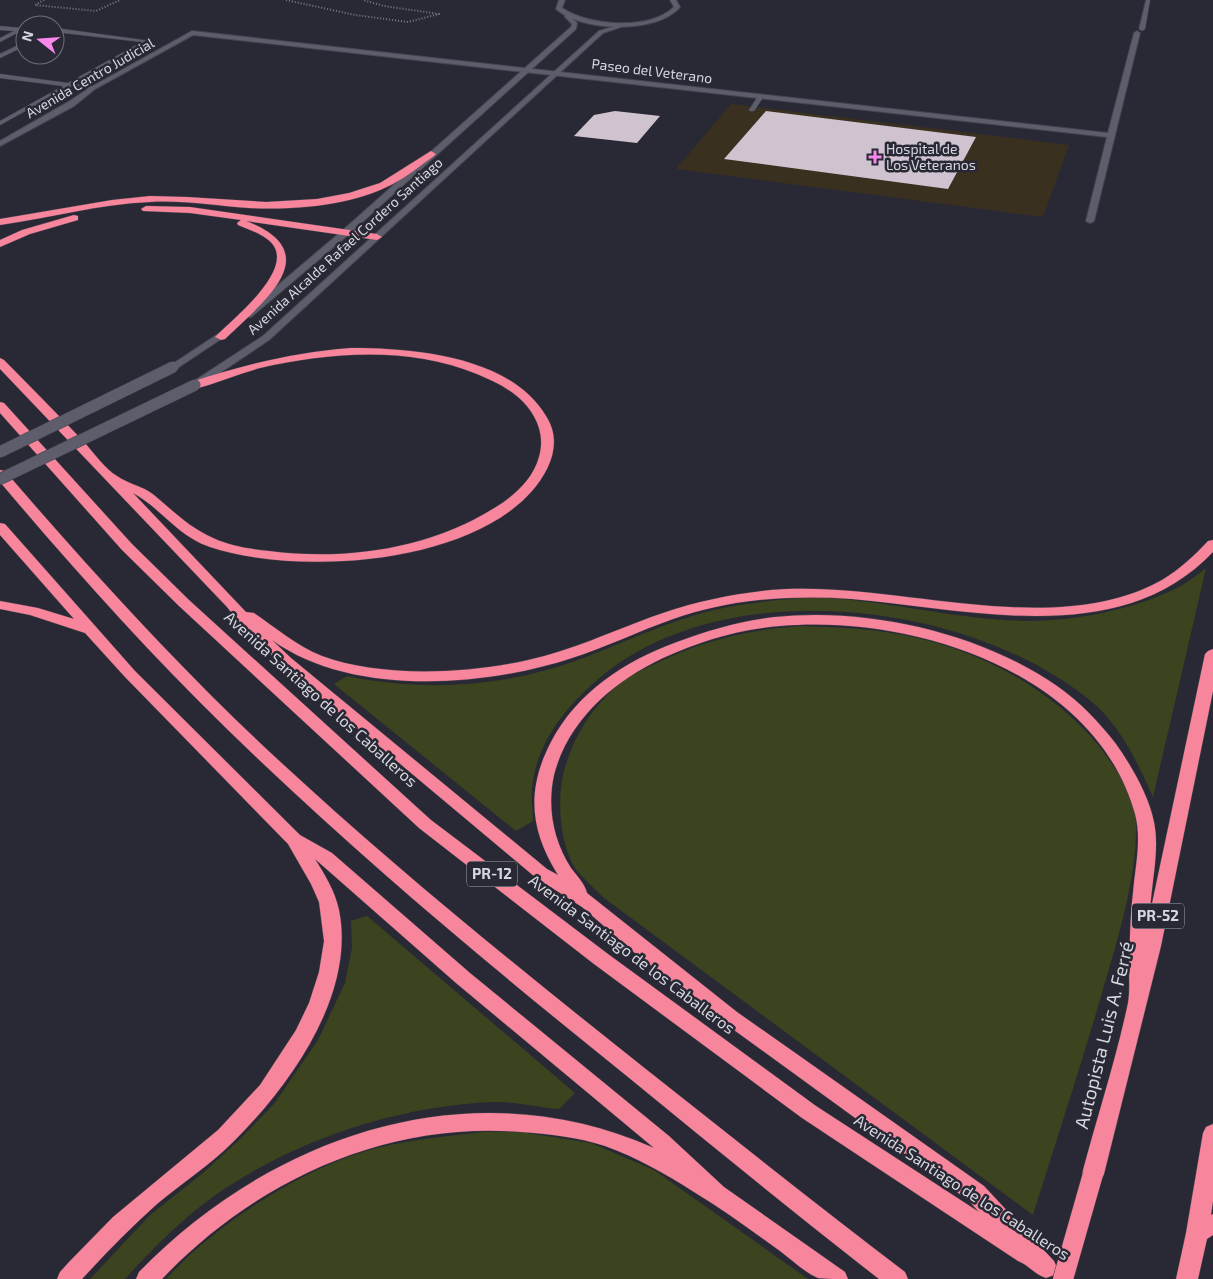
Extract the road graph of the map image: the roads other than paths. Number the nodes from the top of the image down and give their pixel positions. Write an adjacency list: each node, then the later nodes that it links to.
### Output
1 (562, 0): 4 (street)
2 (673, 0): 5 (street)
3 (1148, 0): 8 (lane)
4 (568, 16): 5 (street); 13 (street, Avenida Alcalde Rafael Cordero Santiago)
5 (628, 24): 14 (street, Avenida Alcalde Rafael Cordero Santiago)
6 (0, 28): 10 (lane)
7 (65, 31): 16 (lane)
8 (1140, 31): 21 (street)
9 (192, 33): 13 (street, Paseo del Veterano); 17 (street, Avenida Centro Judicial)
10 (0, 40)
11 (15, 49): 12 (lane)
12 (0, 56)
13 (528, 69): 14 (street, Paseo del Veterano); 23 (street, Avenida Alcalde Rafael Cordero Santiago)
14 (557, 72): 18 (street, Paseo del Veterano); 28 (street, Avenida Alcalde Rafael Cordero Santiago)
15 (0, 76): 16 (lane)
16 (68, 85): 17 (lane); 20 (lane)
17 (92, 88): 22 (street, Avenida Centro Judicial)
18 (761, 96): 19 (lane); 21 (street, Paseo del Veterano)
19 (752, 110)
20 (0, 122)
21 (1110, 135): 25 (street)
22 (0, 144)
23 (431, 154): 26 (highway); 27 (street, Avenida Alcalde Rafael Cordero Santiago)
24 (224, 215): 27 (highway); 29 (highway); 30 (highway)
25 (1090, 221)
26 (0, 222)
27 (345, 233): 28 (highway); 30 (street, Avenida Alcalde Rafael Cordero Santiago)
28 (377, 237): 32 (street, Avenida Alcalde Rafael Cordero Santiago)
29 (0, 244)
30 (221, 337): 34 (street, Avenida Alcalde Rafael Cordero Santiago, bridge)
31 (0, 362): 36 (highway)
32 (195, 385): 36 (highway); 37 (street, Avenida Alcalde Rafael Cordero Santiago, bridge)
33 (0, 406): 50 (highway, Avenida Santiago de los Caballeros / PR-12)
34 (0, 452)
35 (0, 474): 54 (highway)
36 (108, 475): 40 (highway)
37 (0, 478)
38 (0, 527): 42 (highway)
39 (1213, 544): 40 (highway)
40 (232, 604): 45 (highway)
41 (0, 605): 42 (highway)
42 (90, 629): 44 (highway)
43 (1213, 654): 46 (highway, Autopista Luis A. Ferré / PR-52)
44 (294, 839): 48 (highway); 51 (highway)
45 (588, 902): 46 (highway); 50 (highway)
46 (1138, 1001): 50 (highway, Autopista Luis A. Ferré / PR-52, bridge)
47 (1213, 1133): 49 (highway)
48 (716, 1194): 52 (highway); 53 (highway)
49 (1202, 1232): 55 (highway)
50 (1057, 1275)
51 (68, 1279)
52 (147, 1279)
53 (837, 1279)
54 (897, 1279)
55 (1187, 1279)

